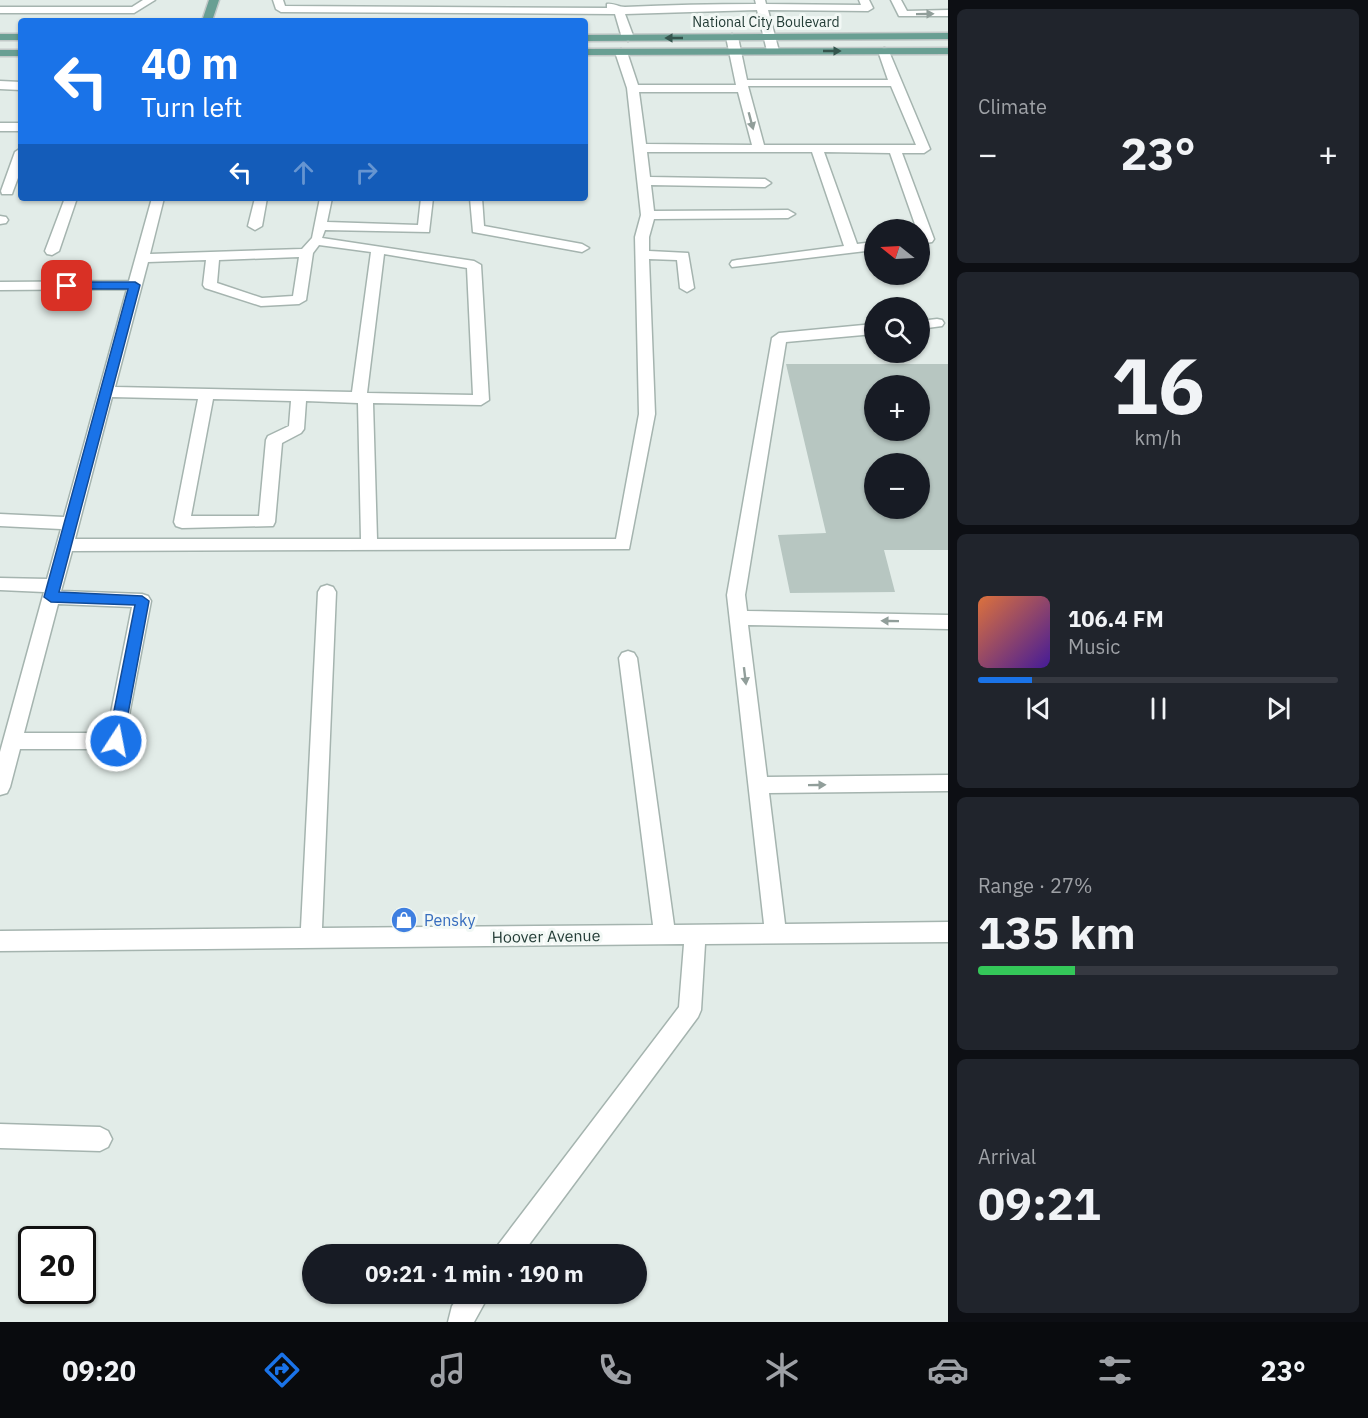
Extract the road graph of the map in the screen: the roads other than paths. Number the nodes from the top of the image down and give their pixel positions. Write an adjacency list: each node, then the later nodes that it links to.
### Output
1 (150, 0): 9 (street)
2 (213, 0): 14 (main road)
3 (278, 0): 13 (street)
4 (601, 0): 11 (street)
5 (864, 0): 7 (street)
6 (896, 0): 12 (street, one-way to 12)
7 (761, 3): 11 (street); 19 (street)
8 (428, 5): 10 (street); 13 (street)
9 (0, 10)
10 (551, 10): 11 (street)
11 (619, 11): 21 (street)
12 (948, 14)
13 (409, 15)
14 (208, 18)
15 (948, 36): 19 (main road, National City Boulevard)
16 (0, 37): 17 (main road)
17 (18, 37)
18 (732, 37): 19 (main road, National City Boulevard); 21 (main road, National City Boulevard, one-way to 21); 27 (street)
19 (770, 37): 22 (street)
20 (588, 38): 21 (main road, National City Boulevard)
21 (628, 38)
22 (773, 51): 23 (main road, National City Boulevard, one-way to 23); 27 (main road, National City Boulevard)
23 (884, 51): 24 (main road, National City Boulevard); 30 (street)
24 (948, 51)
25 (588, 52): 26 (main road, National City Boulevard)
26 (621, 52): 27 (main road, National City Boulevard); 34 (street)
27 (735, 52): 33 (street)
28 (0, 53): 29 (main road)
29 (18, 53)
30 (895, 83): 33 (street); 40 (street)
31 (0, 85): 32 (street)
32 (18, 86)
33 (742, 86): 34 (street); 38 (street, one-way to 38)
34 (633, 88): 37 (street)
35 (0, 127): 36 (street)
36 (18, 127)
37 (640, 148): 38 (street); 42 (street)
38 (759, 148): 39 (street)
39 (817, 149): 40 (street); 60 (street)
40 (895, 149): 53 (street)
41 (18, 158): 44 (street)
42 (645, 181): 43 (street); 52 (street)
43 (765, 183)
44 (3, 191)
45 (70, 201): 61 (street)
46 (157, 201): 65 (street)
47 (260, 201): 54 (street)
48 (325, 201): 55 (street)
49 (427, 201): 55 (street)
50 (476, 201): 58 (street)
51 (788, 214): 52 (street)
52 (648, 215): 63 (street)
53 (920, 219)
54 (255, 226)
55 (320, 226): 56 (street)
56 (315, 241): 59 (street); 62 (street)
57 (864, 247): 60 (street)
58 (582, 248)
59 (378, 249): 76 (street); 76 (street)
60 (852, 249): 66 (street)
61 (52, 251)
62 (306, 253): 64 (street); 64 (street)
63 (643, 255): 69 (street); 80 (street)
64 (213, 256): 65 (street)
65 (142, 258): 67 (street)
66 (737, 264)
67 (135, 285): 68 (street); 73 (street)
68 (0, 286)
69 (687, 288)
70 (937, 323): 71 (street)
71 (930, 324)
72 (864, 330): 84 (street)
73 (106, 392): 74 (street); 78 (street)
74 (206, 394): 75 (street); 75 (street)
75 (299, 396): 76 (street)
76 (362, 398): 80 (street)
77 (0, 520): 78 (street)
78 (71, 523): 79 (street)
79 (65, 545): 80 (street); 82 (street)
80 (369, 545)
81 (0, 584): 82 (street)
82 (53, 591): 87 (street); 87 (street)
83 (327, 592): 95 (street)
84 (739, 618): 85 (street, one-way to 84); 89 (street, one-way to 89)
85 (948, 622)
86 (628, 658): 94 (street)
87 (12, 741): 90 (street)
88 (948, 783): 89 (street, one-way to 88)
89 (758, 785): 93 (street)
90 (0, 787)
91 (948, 932): 93 (street, Hoover Avenue)
92 (695, 934): 93 (street, Hoover Avenue); 94 (street, Hoover Avenue); 99 (street)
93 (776, 934)
94 (665, 935): 95 (street, Hoover Avenue)
95 (311, 938): 96 (street, Hoover Avenue)
96 (0, 941)
97 (0, 1136): 98 (street)
98 (100, 1139)
99 (514, 1244)
100 (470, 1304): 101 (street)
101 (461, 1322)

